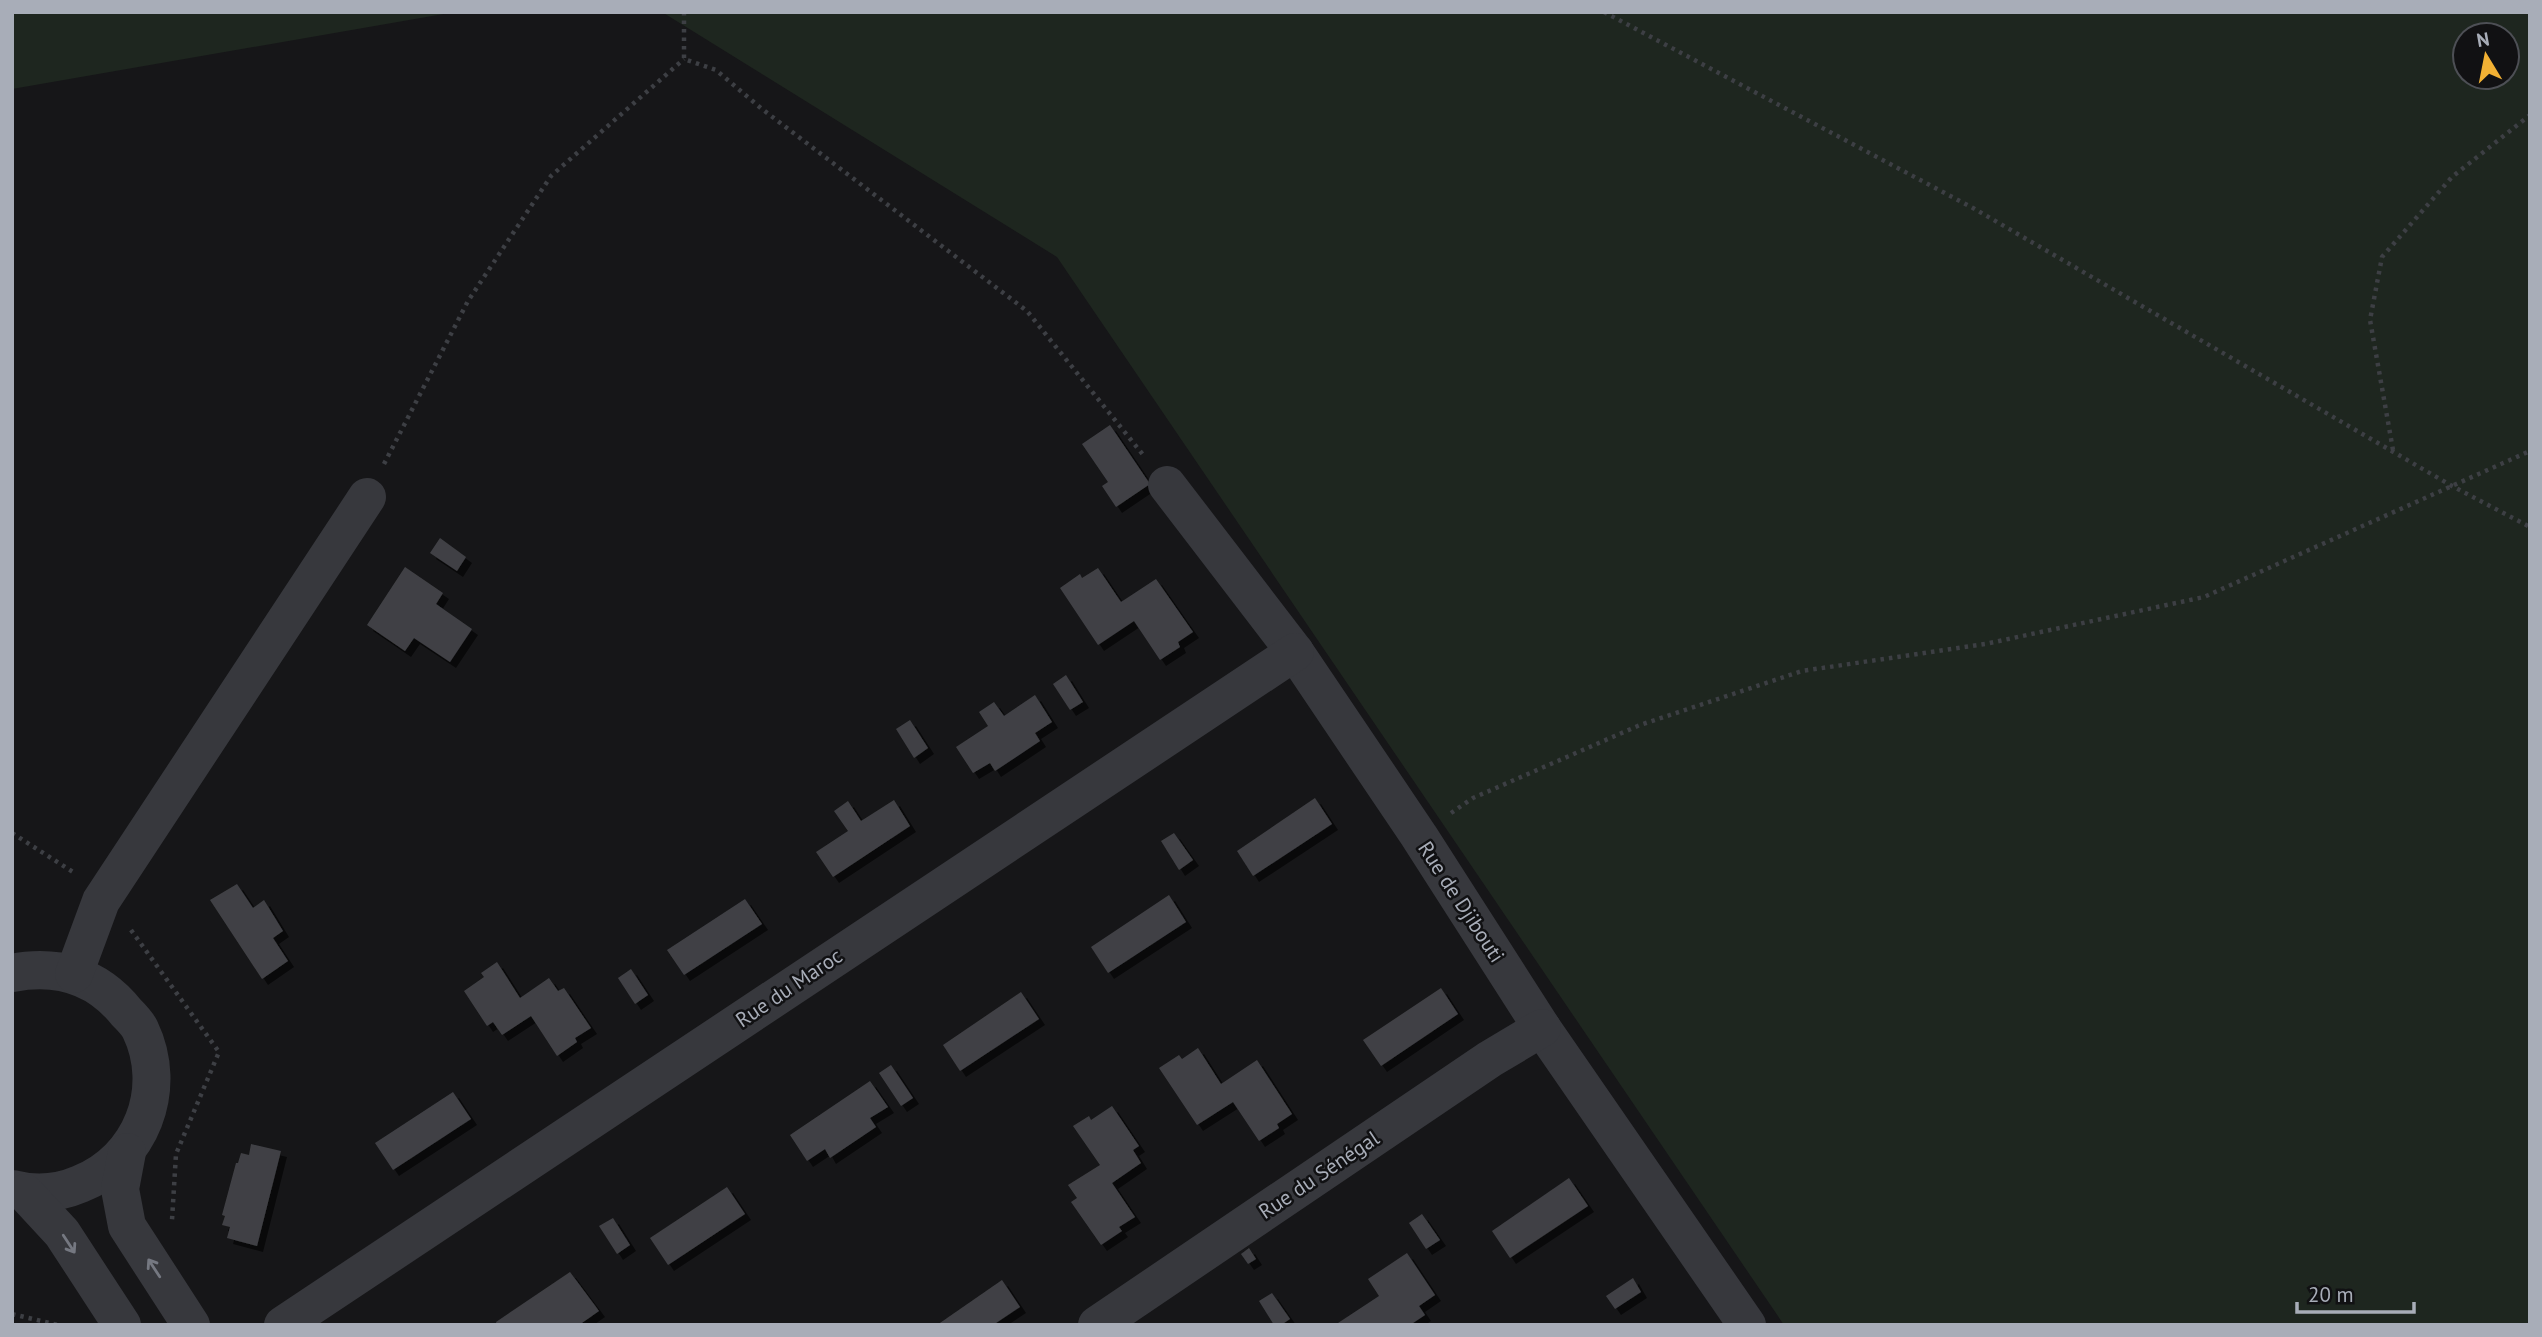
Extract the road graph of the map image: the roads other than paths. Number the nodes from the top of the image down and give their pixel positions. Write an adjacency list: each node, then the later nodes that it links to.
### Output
1 (1167, 485): 3 (street, Rue de Djibouti)
2 (367, 497): 5 (street)
3 (1295, 652): 6 (street, Rue de Djibouti); 11 (street, Rue du Maroc)
4 (12, 973): 5 (street)
5 (74, 974): 7 (street)
6 (1542, 1028): 12 (street, Rue du Sénégal); 13 (street, Rue de Djibouti)
7 (127, 1152): 8 (street); 10 (street, one-way to 7)
8 (19, 1191): 9 (street, one-way to 9)
9 (122, 1325)
10 (191, 1325)
11 (283, 1325)
12 (1097, 1325)
13 (1747, 1325)

